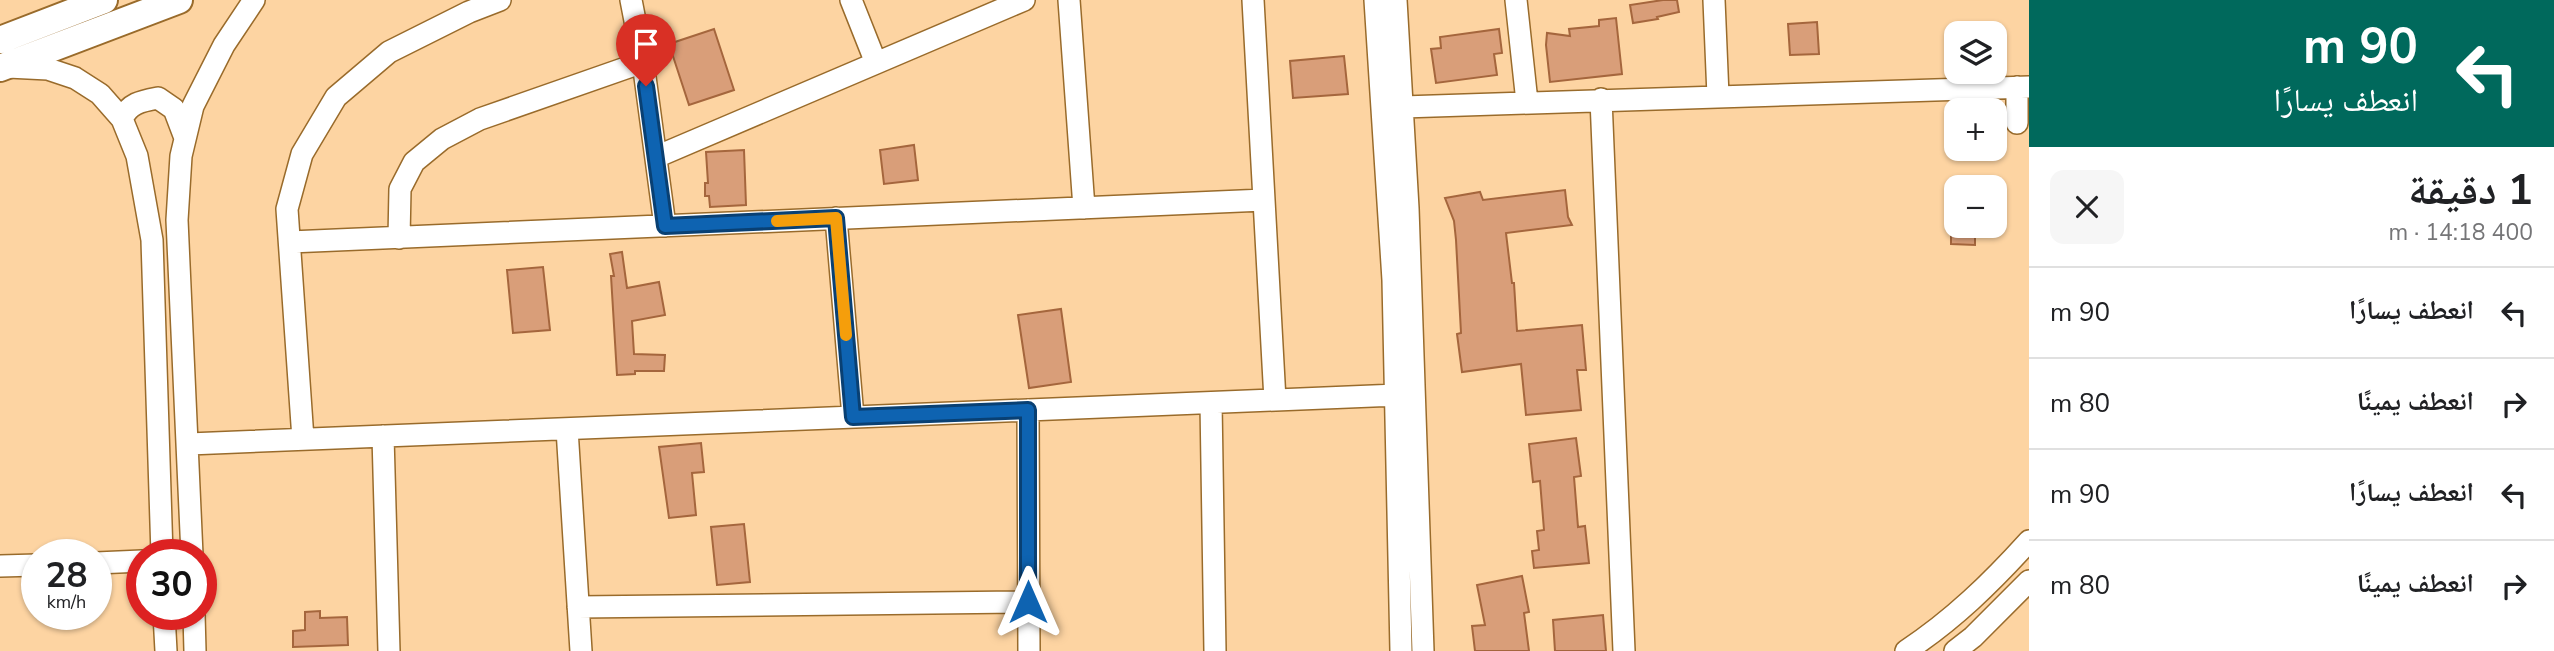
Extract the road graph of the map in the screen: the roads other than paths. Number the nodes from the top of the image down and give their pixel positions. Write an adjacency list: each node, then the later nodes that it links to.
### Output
1 (104, 0): 14 (main road)
2 (179, 0): 17 (main road)
3 (254, 0): 25 (street)
4 (500, 0): 32 (street)
5 (631, 0): 15 (street)
6 (851, 0): 16 (street)
7 (1024, 0): 16 (street)
8 (1069, 0): 28 (street)
9 (1253, 0): 27 (street)
10 (1376, 0): 33 (street)
11 (1396, 0): 22 (street)
12 (1516, 0): 21 (street)
13 (1714, 0): 19 (street)
14 (0, 40)
15 (643, 62): 26 (street); 31 (street)
16 (876, 63): 26 (street)
17 (1, 68): 23 (street)
18 (2023, 87): 19 (street); 24 (street)
19 (1718, 96): 20 (street)
20 (1601, 99): 21 (street); 60 (street)
21 (1527, 102): 22 (street)
22 (1403, 107): 59 (street)
23 (122, 118): 25 (street); 42 (street)
24 (2017, 122)
25 (185, 138): 41 (street)
26 (656, 157): 30 (street)
27 (1264, 200): 28 (street); 34 (street)
28 (1084, 208): 29 (street)
29 (836, 218): 30 (street); 37 (street)
30 (665, 226): 31 (street)
31 (399, 237): 32 (street)
32 (290, 242): 40 (street)
33 (1397, 395): 34 (street); 58 (street)
34 (1275, 400): 35 (street)
35 (1211, 403): 36 (street); 57 (street)
36 (1028, 410): 37 (street); 48 (street)
37 (853, 417): 38 (street)
38 (567, 429): 39 (street); 49 (street)
39 (383, 436): 40 (street); 54 (street)
40 (303, 439): 41 (street)
41 (189, 444): 43 (street)
42 (161, 539)
43 (192, 539)
44 (2029, 541): 61 (street)
45 (21, 565): 46 (street)
46 (0, 566)
47 (2029, 580): 62 (street)
48 (1028, 602): 49 (street); 56 (street)
49 (578, 607): 55 (street)
50 (165, 630): 52 (street)
51 (194, 630): 53 (street)
52 (166, 651)
53 (195, 651)
54 (389, 651)
55 (581, 651)
56 (1028, 651)
57 (1215, 651)
58 (1401, 651)
59 (1423, 651)
60 (1624, 651)
61 (1906, 651)
62 (1955, 651)

